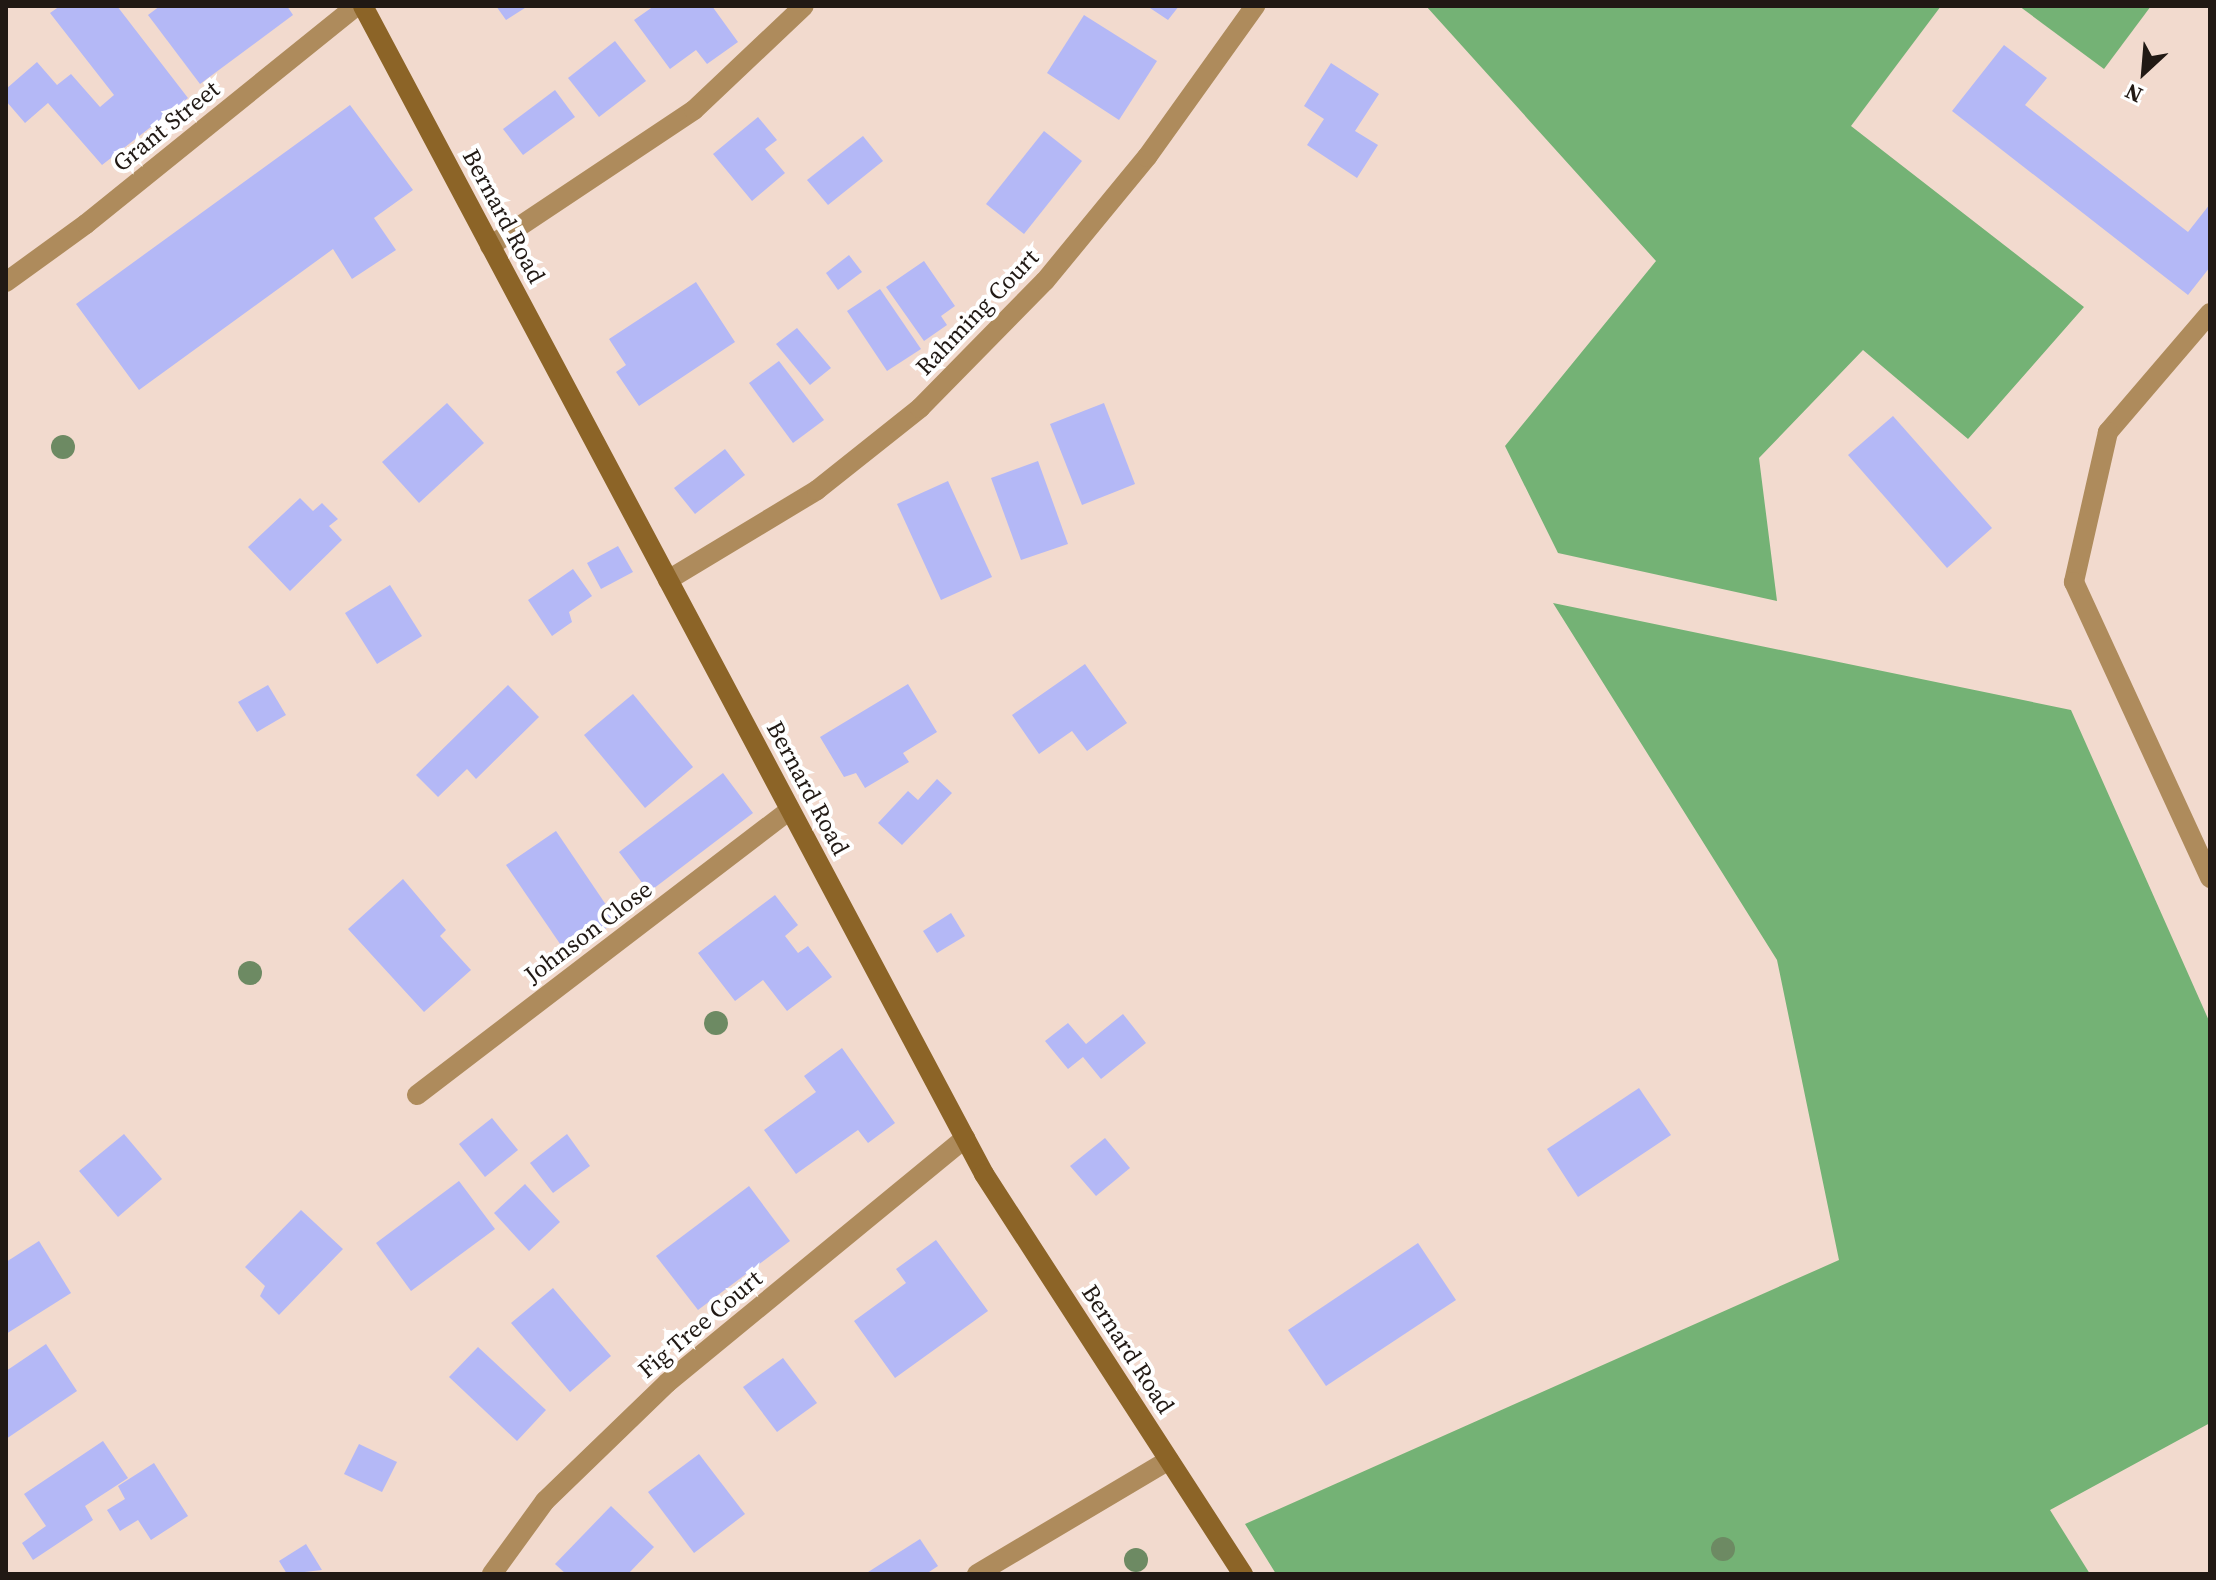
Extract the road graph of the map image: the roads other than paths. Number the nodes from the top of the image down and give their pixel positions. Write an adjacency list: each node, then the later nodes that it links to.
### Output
1 (356, 6): 6 (street, Grant Street)
2 (363, 6): 5 (main road, Bernard Road)
3 (804, 6): 5 (street)
4 (1255, 6): 8 (street, Rahming Court)
5 (490, 246): 8 (main road, Bernard Road)
6 (6, 282)
7 (2210, 313): 10 (street)
8 (668, 580): 9 (main road, Bernard Road)
9 (790, 810): 11 (street, Johnson Close); 12 (main road, Bernard Road)
10 (2210, 878)
11 (417, 1095)
12 (965, 1138): 13 (main road, Bernard Road); 14 (street, Fig Tree Court)
13 (1169, 1460): 15 (street); 16 (main road, Bernard Road)
14 (492, 1574)
15 (977, 1574)
16 (1243, 1574)

